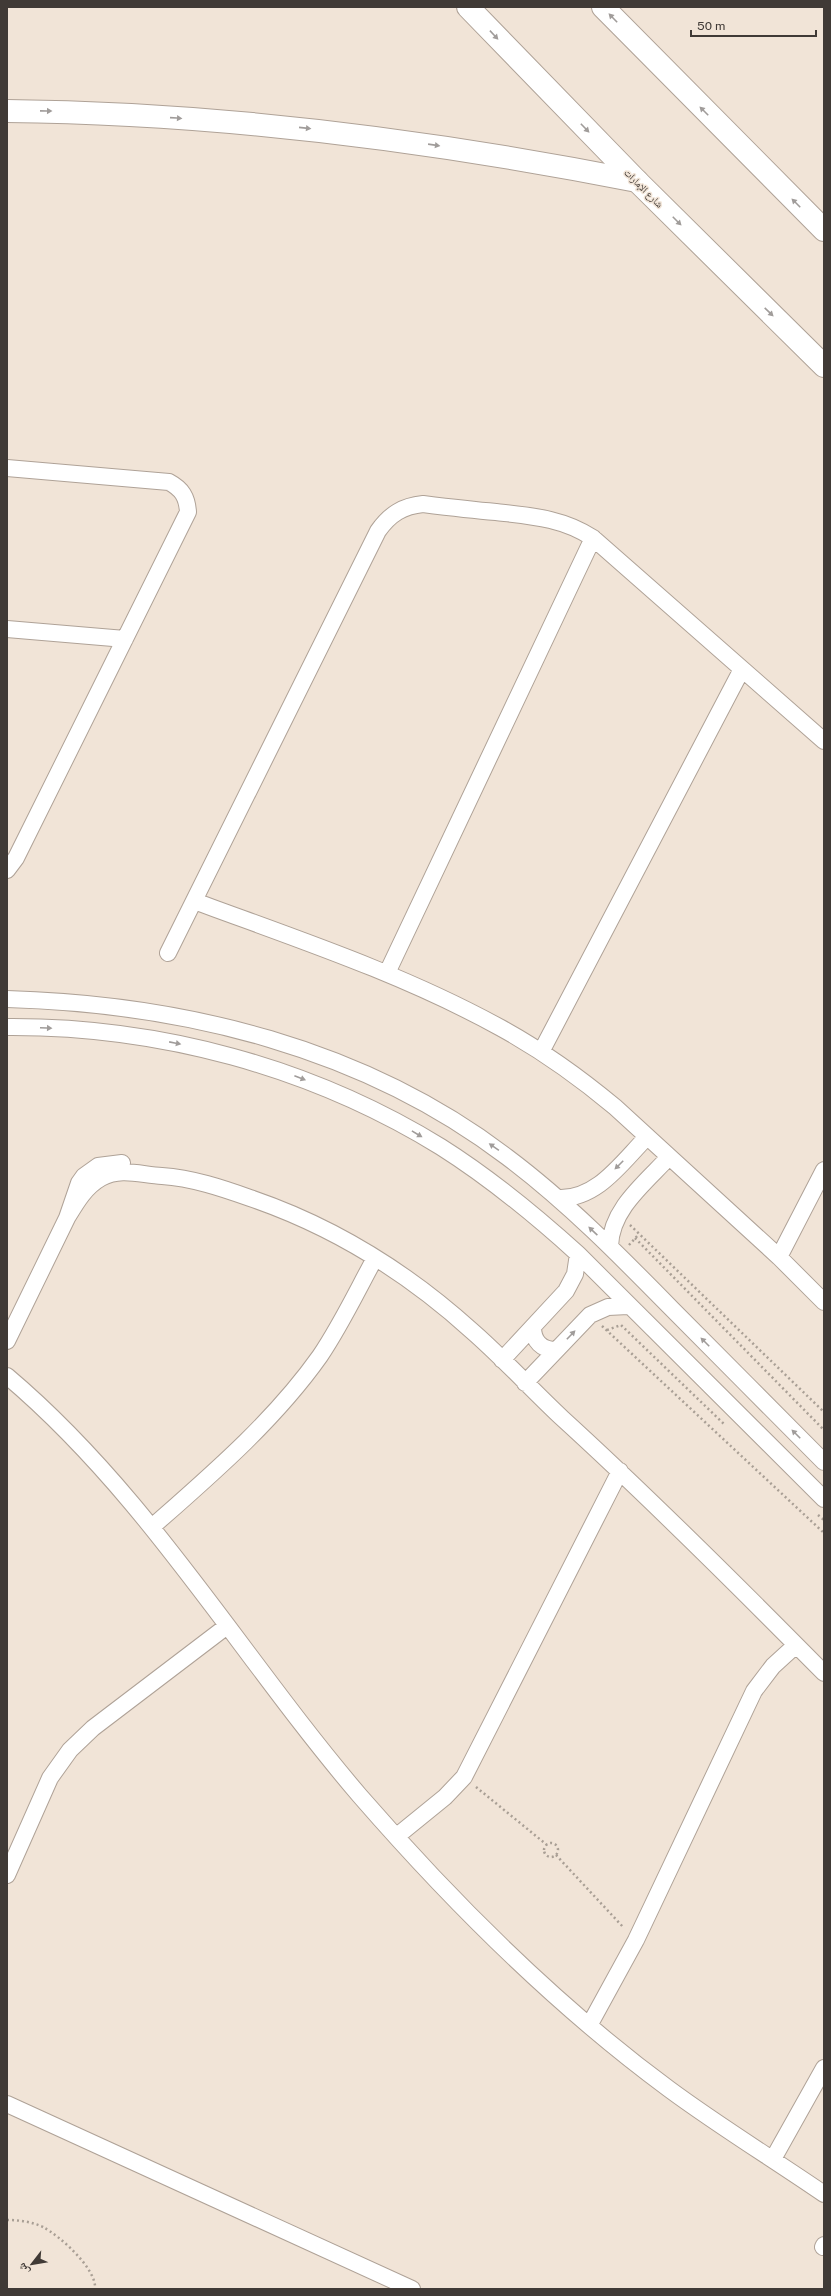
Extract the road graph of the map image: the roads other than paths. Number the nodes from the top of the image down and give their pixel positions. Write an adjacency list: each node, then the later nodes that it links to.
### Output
1 (468, 7): 4 (main road, شارع الإمارات, one-way to 4)
2 (603, 7): 5 (main road, one-way to 2)
3 (7, 111): 4 (main road, one-way to 4)
4 (637, 181): 6 (main road, شارع الإمارات, one-way to 6)
5 (824, 230)
6 (824, 366)
7 (7, 468): 10 (street)
8 (593, 538): 11 (street); 14 (street); 16 (street)
9 (7, 629): 10 (street)
10 (125, 639): 13 (street)
11 (742, 669): 12 (street); 19 (street)
12 (824, 741)
13 (7, 870)
14 (194, 901): 15 (street); 16 (street)
15 (168, 953)
16 (387, 973): 19 (street)
17 (7, 999): 23 (street, one-way to 17)
18 (7, 1028): 25 (street, one-way to 25)
19 (541, 1052): 20 (street)
20 (647, 1137): 21 (street); 23 (street, one-way to 23)
21 (669, 1157): 24 (street); 26 (street)
22 (824, 1170): 26 (street)
23 (558, 1198): 24 (street, one-way to 23)
24 (610, 1246): 36 (street, one-way to 24)
25 (578, 1254): 29 (street); 30 (street)
26 (779, 1257): 28 (street)
27 (375, 1258): 31 (street); 33 (street); 39 (street)
28 (824, 1302)
29 (628, 1306): 32 (street, one-way to 29); 38 (street)
30 (533, 1327): 32 (street); 33 (street)
31 (7, 1341)
32 (556, 1350): 35 (street)
33 (502, 1360): 35 (street)
34 (7, 1376): 39 (street)
35 (525, 1383): 37 (street)
36 (824, 1462)
37 (620, 1471): 41 (street); 43 (street)
38 (818, 1504)
39 (152, 1527): 40 (street)
40 (227, 1626): 43 (street); 44 (street)
41 (796, 1645): 42 (street); 45 (street)
42 (824, 1673)
43 (397, 1836): 45 (street)
44 (7, 1875)
45 (590, 2024): 48 (street)
46 (824, 2068): 48 (street)
47 (7, 2104): 50 (street)
48 (773, 2159): 49 (street)
49 (824, 2194)
50 (412, 2289)

